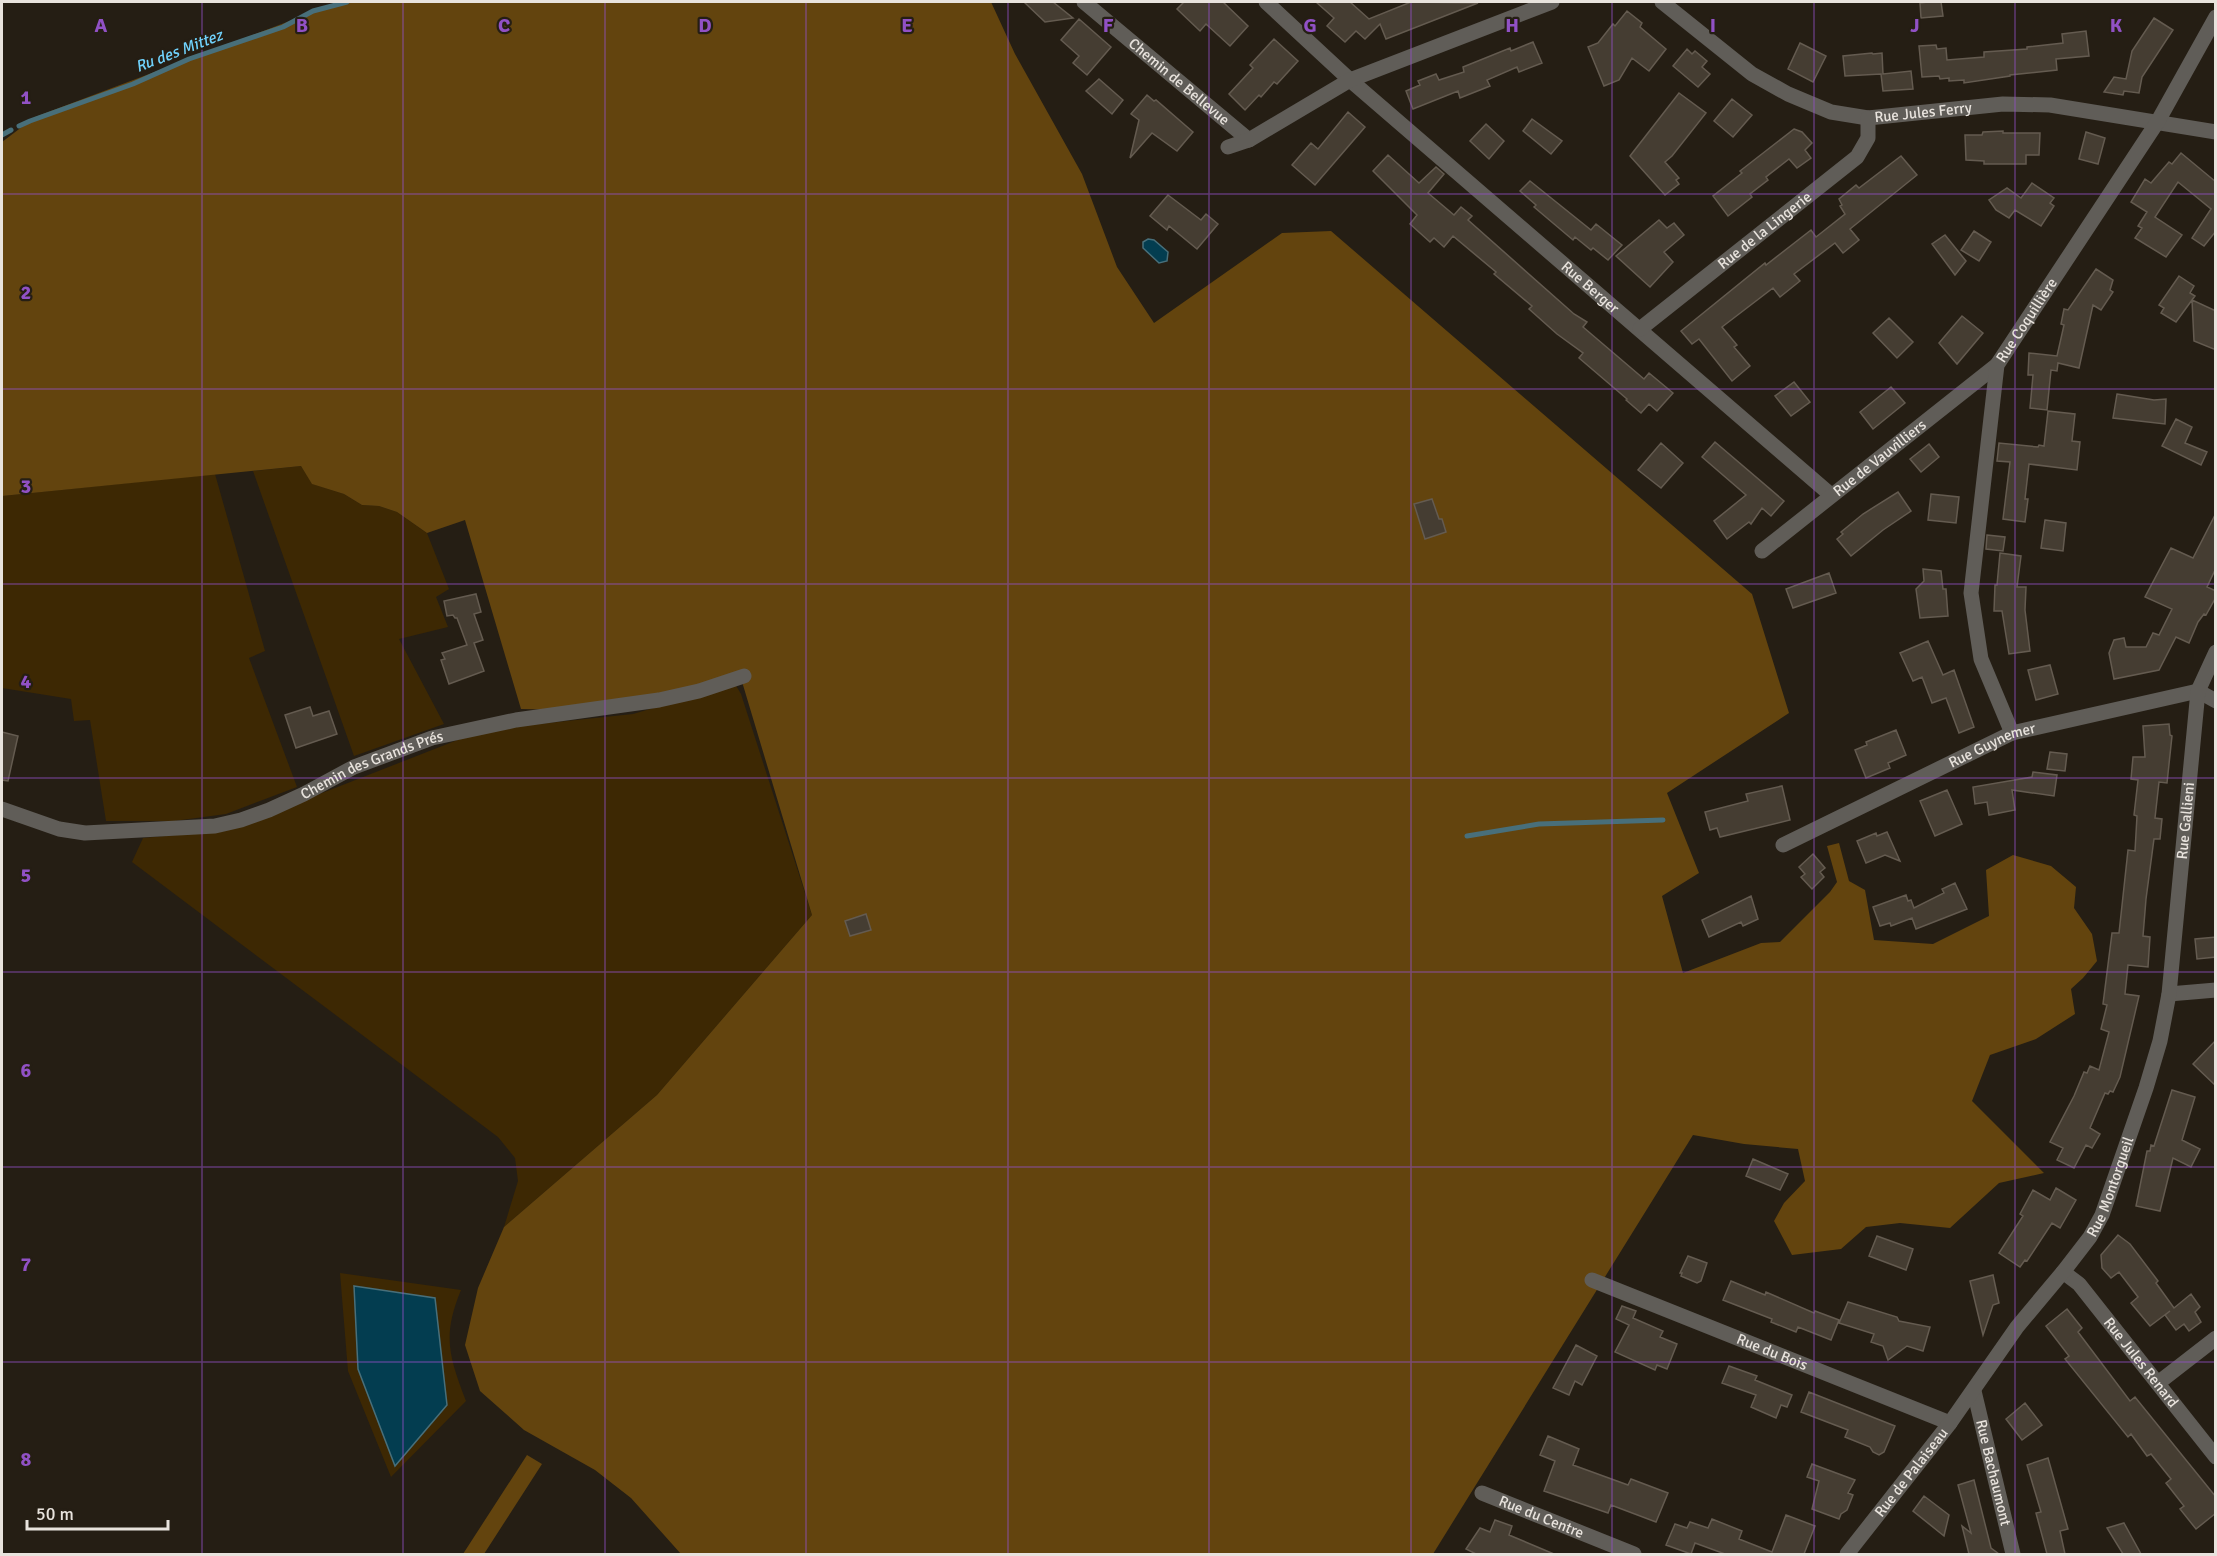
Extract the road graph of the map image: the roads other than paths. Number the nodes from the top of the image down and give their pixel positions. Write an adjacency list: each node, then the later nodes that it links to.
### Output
1 (1084, 2): 10 (street, Chemin de Bellevue)
2 (1266, 2): 6 (street, Rue Berger)
3 (1552, 2): 6 (street)
4 (1662, 2): 7 (street, Rue Jules Ferry)
5 (2216, 17): 8 (street, Rue Coquillière)
6 (1350, 80): 10 (street); 12 (street, Rue Berger)
7 (1868, 118): 8 (street, Rue Jules Ferry); 12 (street, Rue de la Lingerie)
8 (2158, 121): 9 (street, Rue Jules Ferry); 13 (street, Rue Coquillière)
9 (2216, 132)
10 (1249, 140): 11 (street)
11 (1228, 147)
12 (1640, 329): 14 (street, Rue Berger)
13 (1997, 365): 14 (street, Rue de Vauvilliers); 20 (street, Rue Coquillière)
14 (1831, 495): 15 (street, Rue de Vauvilliers)
15 (1762, 551)
16 (2216, 652): 18 (street, Rue Gallieni)
17 (744, 676): 21 (street, Chemin des Grands Prés)
18 (2198, 691): 19 (street); 20 (street, Rue Guynemer); 24 (street, Rue Gallieni)
19 (2216, 700)
20 (2012, 732): 22 (street, Rue Guynemer)
21 (2, 809)
22 (1783, 845)
23 (2216, 990): 24 (street)
24 (2169, 994): 25 (street, Rue Montorgueil)
25 (2064, 1272): 28 (street, Rue Jules Renard); 29 (street, Rue Montorgueil)
26 (1592, 1280): 30 (street, Rue du Bois)
27 (2216, 1338): 28 (street)
28 (2158, 1383): 31 (street, Rue Jules Renard)
29 (1974, 1391): 30 (street, Rue de Palaiseau); 35 (street, Rue Bachaumont)
30 (1950, 1424): 34 (street, Rue de Palaiseau)
31 (2216, 1457)
32 (1482, 1493): 33 (street, Rue du Centre)
33 (1634, 1554)
34 (1847, 1554)
35 (2013, 1554)

